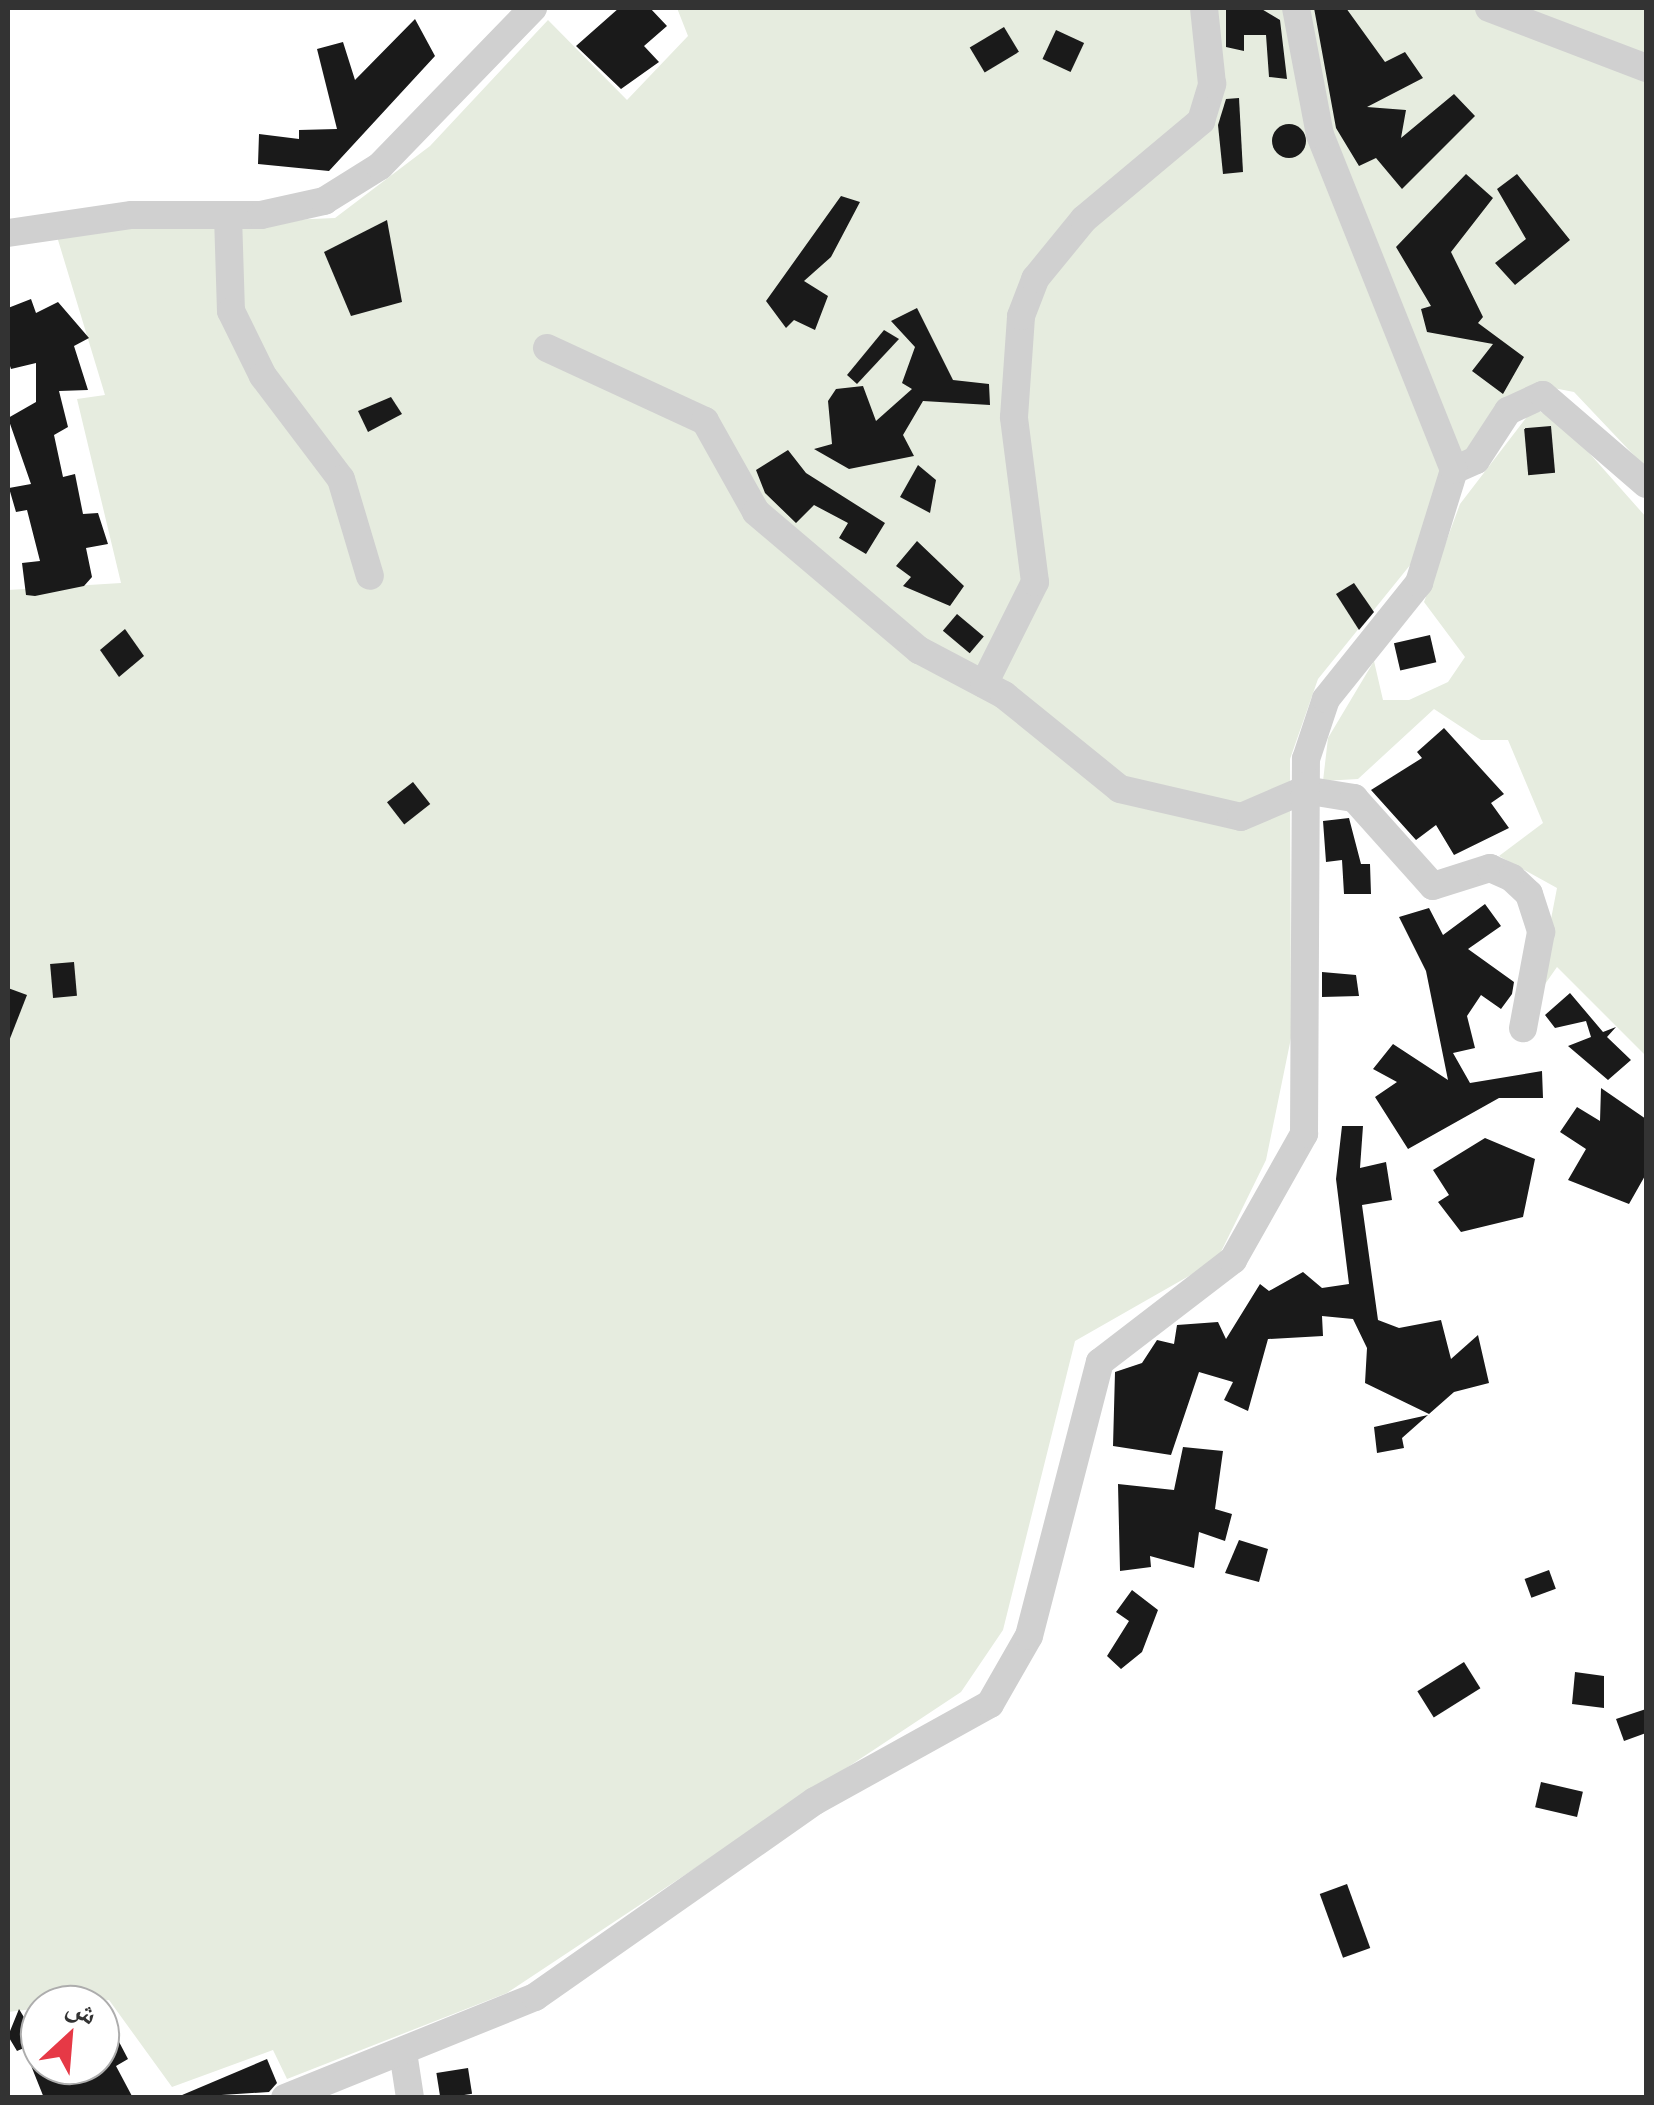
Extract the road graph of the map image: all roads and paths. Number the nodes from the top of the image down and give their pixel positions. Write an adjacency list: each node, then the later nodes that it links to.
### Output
1 (534, 8): 6 (street)
2 (1204, 8): 12 (street)
3 (1296, 8): 9 (street)
4 (1489, 8): 5 (street)
5 (1646, 68)
6 (228, 216): 7 (street); 11 (street)
7 (12, 232)
8 (547, 348): 12 (street)
9 (1454, 470): 10 (street); 13 (street)
10 (1646, 484)
11 (370, 576)
12 (984, 684): 13 (street)
13 (1304, 790): 14 (street); 15 (street)
14 (1523, 1028)
15 (403, 2052): 16 (street); 17 (street)
16 (285, 2098)
17 (410, 2098)

